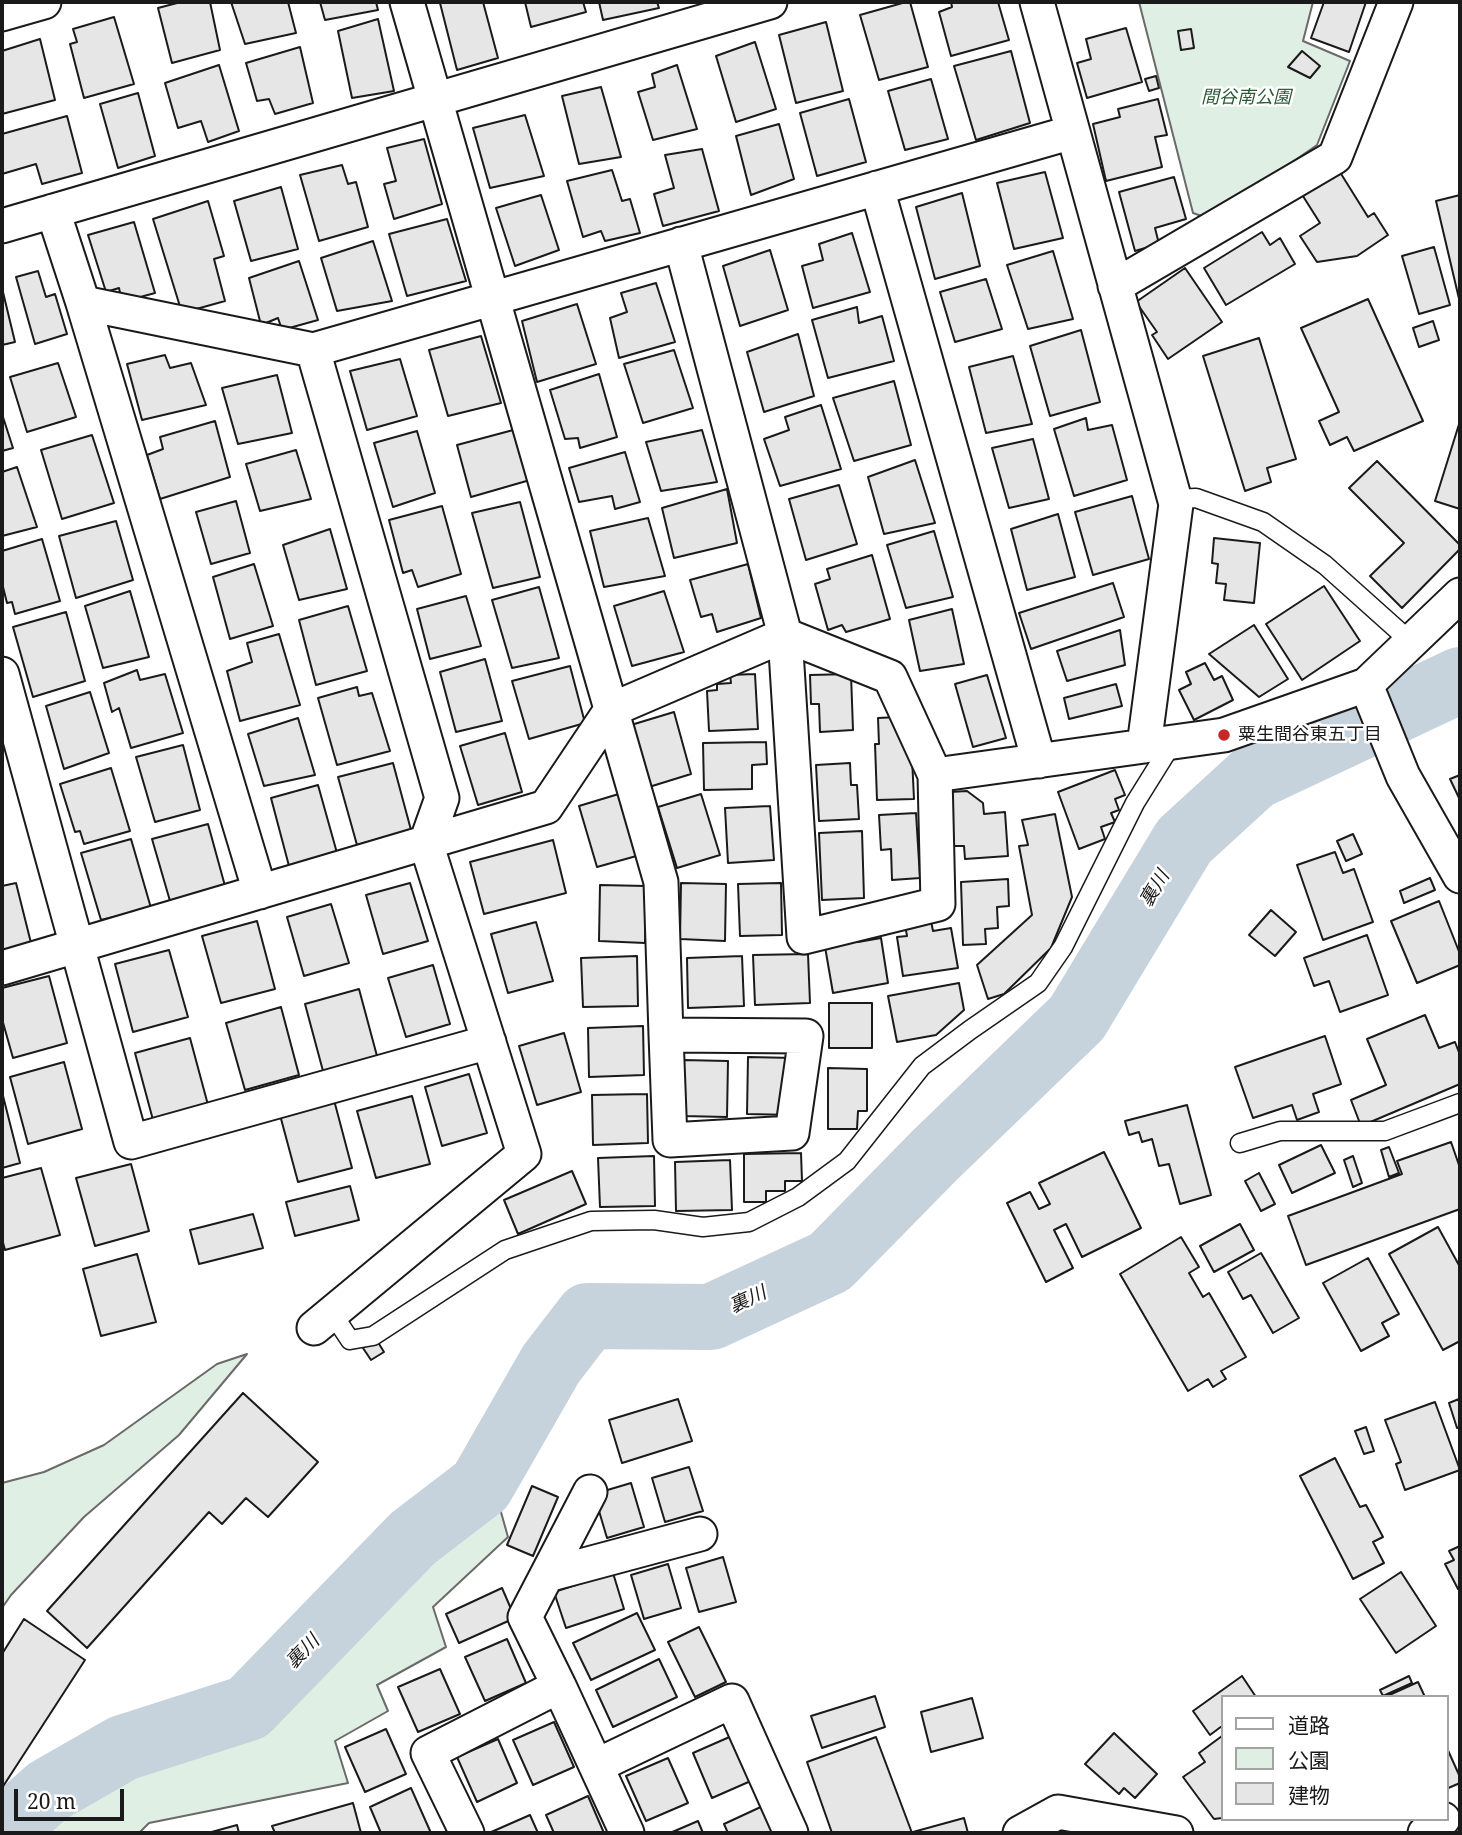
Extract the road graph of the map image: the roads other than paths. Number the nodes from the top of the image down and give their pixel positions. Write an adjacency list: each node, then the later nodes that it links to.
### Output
1 (44, 2): 6 (street)
2 (407, 2): 7 (street)
3 (770, 2): 7 (street)
4 (1037, 2): 8 (street)
5 (1396, 2): 13 (street)
6 (2, 13)
7 (436, 99): 10 (street); 14 (street)
8 (1073, 132): 9 (street); 13 (street)
9 (877, 188): 12 (street); 26 (street)
10 (53, 211): 11 (street); 15 (street)
11 (2, 226)
12 (681, 244): 14 (street); 19 (street)
13 (1115, 286): 17 (street)
14 (493, 298): 16 (street); 23 (street)
15 (83, 303): 16 (street); 30 (street)
16 (313, 350): 28 (street)
17 (1174, 499): 20 (lane); 25 (street)
18 (1460, 595): 20 (street)
19 (785, 635): 23 (street); 27 (street); 27 (street)
20 (1410, 642): 22 (street)
21 (2, 674): 24 (street)
22 (1366, 684): 25 (street); 29 (street)
23 (611, 710): 28 (street); 33 (street)
24 (8, 716): 31 (street)
25 (1158, 744): 26 (street); 37 (lane)
26 (1039, 761): 27 (street)
27 (935, 775)
28 (426, 842): 30 (street); 34 (street)
29 (1460, 876)
30 (260, 892): 31 (street)
31 (77, 946): 32 (street); 34 (street)
32 (2, 968)
33 (666, 1035): 33 (street)
34 (489, 1042): 37 (street)
35 (1460, 1103): 36 (lane)
36 (1240, 1143)
37 (323, 1320)
38 (590, 1492): 40 (street)
39 (700, 1534): 40 (street)
40 (547, 1575): 41 (street)
41 (559, 1686): 42 (street); 44 (street)
42 (596, 1766): 45 (street); 46 (street)
43 (1441, 1821): 49 (street)
44 (467, 1833)
45 (627, 1833)
46 (791, 1833)
47 (1020, 1833): 48 (street)
48 (1175, 1833)
49 (1425, 1833)

